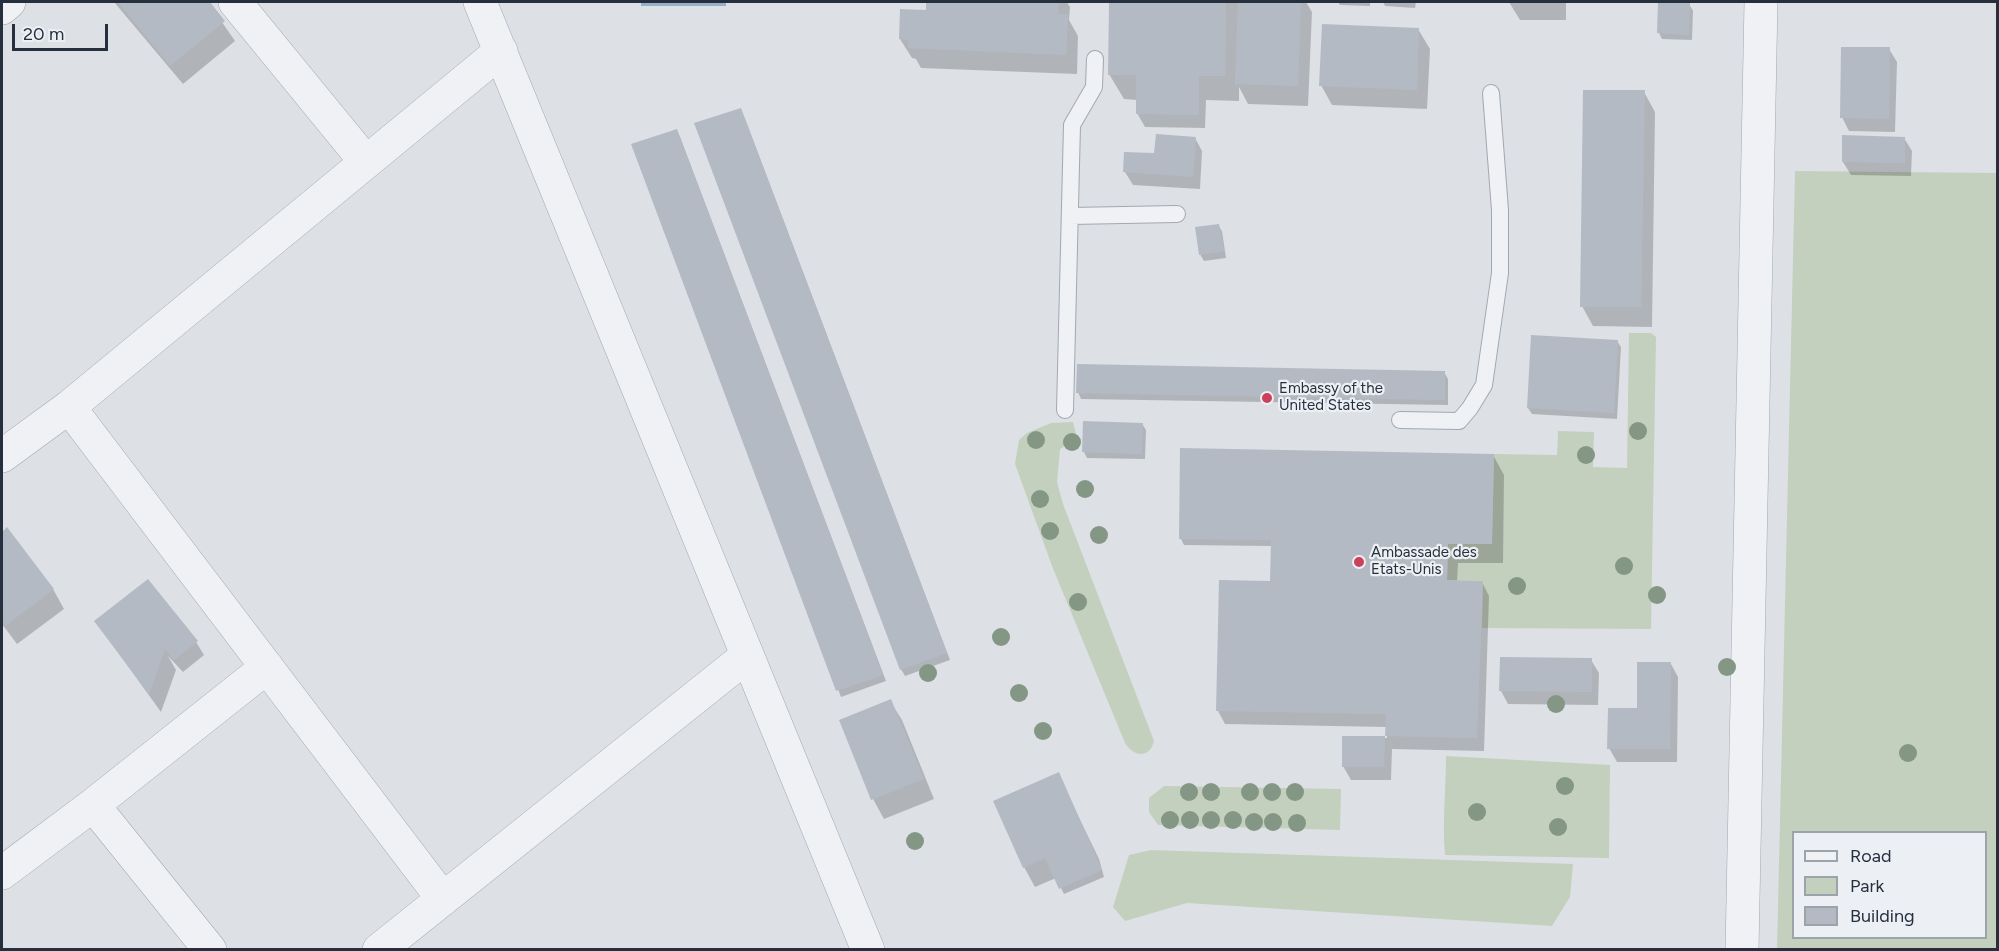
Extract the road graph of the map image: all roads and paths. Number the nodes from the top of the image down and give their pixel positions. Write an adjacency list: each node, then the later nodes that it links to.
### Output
1 (9, 2): 5 (street)
2 (235, 2): 9 (street)
3 (480, 2): 6 (street)
4 (1761, 2): 24 (street)
5 (2, 8)
6 (501, 51): 9 (street); 16 (street)
7 (1095, 59): 11 (lane)
8 (1491, 93): 14 (lane)
9 (366, 162): 12 (street)
10 (1177, 214): 11 (lane)
11 (1070, 216): 13 (lane)
12 (69, 406): 15 (street); 17 (street)
13 (1065, 410)
14 (1400, 420)
15 (2, 456)
16 (747, 656): 20 (street); 23 (street)
17 (267, 667): 18 (street); 20 (street)
18 (93, 805): 19 (street); 21 (street)
19 (2, 873)
20 (443, 899): 22 (street)
21 (210, 950)
22 (379, 950)
23 (868, 950)
24 (1742, 950)

